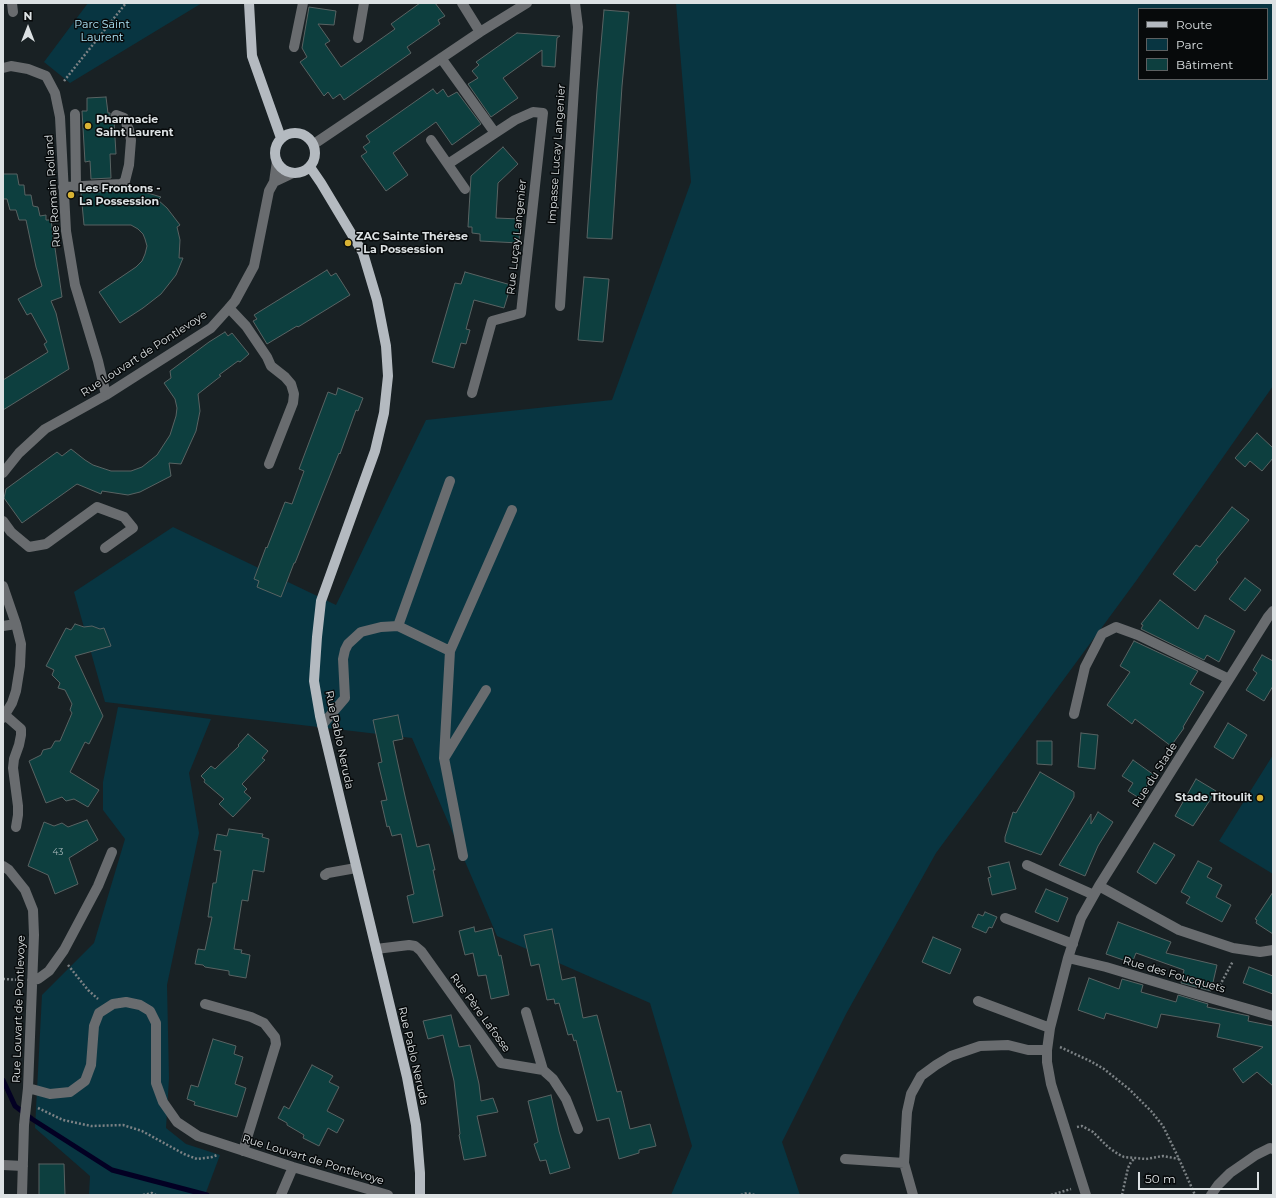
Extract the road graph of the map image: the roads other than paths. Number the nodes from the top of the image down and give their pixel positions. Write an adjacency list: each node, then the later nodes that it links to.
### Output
1 (249, 3): 15 (main road)
2 (303, 3): 9 (street)
3 (364, 3): 8 (street)
4 (462, 3): 7 (street)
5 (527, 3): 7 (street)
6 (575, 3): 26 (street, Impasse Lucay Langenier)
7 (480, 32): 10 (street)
8 (358, 38)
9 (294, 47)
10 (441, 58): 14 (street); 17 (street)
11 (3, 68): 24 (street, Rue Romain Rolland)
12 (76, 114): 23 (street)
13 (116, 115): 23 (street)
14 (495, 133): 19 (street, Rue Luçay Langenier); 28 (street, Rue Luçay Langenier)
15 (281, 138): 17 (main road); 18 (main road)
16 (431, 140): 19 (street)
17 (314, 144): 20 (main road)
18 (277, 161): 21 (main road); 22 (street, Rue Louvart de Pontlevoye)
19 (448, 164): 25 (street)
20 (310, 168): 21 (main road); 46 (main road, Rue Pablo Neruda)
21 (293, 173): 22 (street)
22 (274, 182): 27 (street, Rue Louvart de Pontlevoye)
23 (76, 186): 24 (street)
24 (63, 187): 29 (street, Rue Romain Rolland)
25 (465, 189)
26 (560, 306)
27 (229, 308): 29 (street, Rue Louvart de Pontlevoye); 30 (street)
28 (472, 393)
29 (106, 395): 31 (street, Rue Louvart de Pontlevoye)
30 (269, 464)
31 (3, 473)
32 (450, 481): 40 (street)
33 (512, 510): 41 (street)
34 (3, 521): 35 (street)
35 (105, 548)
36 (3, 586): 38 (street)
37 (1273, 611): 42 (street, Rue du Stade)
38 (16, 624): 39 (street); 45 (street)
39 (3, 626)
40 (398, 626): 41 (street); 46 (street)
41 (450, 650): 47 (street)
42 (1229, 679): 44 (street); 55 (street, Rue du Stade)
43 (486, 690): 47 (street)
44 (1074, 714)
45 (4, 716): 48 (street)
46 (322, 725): 53 (main road, Rue Pablo Neruda)
47 (444, 758): 50 (street)
48 (16, 828)
49 (112, 852): 62 (street)
50 (463, 856)
51 (1027, 864): 56 (street)
52 (3, 866): 62 (street, Rue Louvart de Pontlevoye)
53 (356, 868): 54 (street); 59 (main road, Rue Pablo Neruda)
54 (325, 875)
55 (1100, 886): 56 (street, Rue du Stade); 60 (street)
56 (1094, 895): 58 (street, Rue du Stade)
57 (1005, 918): 58 (street)
58 (1073, 944): 61 (street, Rue du Stade)
59 (376, 949): 69 (street, Rue Père Lafosse); 83 (main road, Rue Pablo Neruda)
60 (1273, 950)
61 (1068, 958): 66 (street, Rue des Foucquets); 67 (street, Rue du Stade)
62 (32, 980): 70 (street, Rue Louvart de Pontlevoye)
63 (978, 1001): 67 (street)
64 (205, 1004): 73 (street)
65 (526, 1012): 69 (street)
66 (1273, 1016)
67 (1050, 1028): 68 (street, Rue du Stade)
68 (1047, 1046): 75 (street); 79 (street, Rue du Stade)
69 (543, 1070): 71 (street)
70 (28, 1088): 73 (street, Rue Louvart de Pontlevoye); 77 (street)
71 (578, 1129)
72 (1273, 1149): 85 (street)
73 (243, 1151): 78 (street, Rue Louvart de Pontlevoye)
74 (845, 1159): 75 (street)
75 (904, 1163): 84 (street)
76 (3, 1165): 77 (street)
77 (23, 1166): 80 (street)
78 (293, 1167): 81 (street); 82 (street, Rue Louvart de Pontlevoye)
79 (1085, 1190)
80 (22, 1195)
81 (281, 1195)
82 (388, 1195)
83 (420, 1195)
84 (913, 1195)
85 (1211, 1195)

